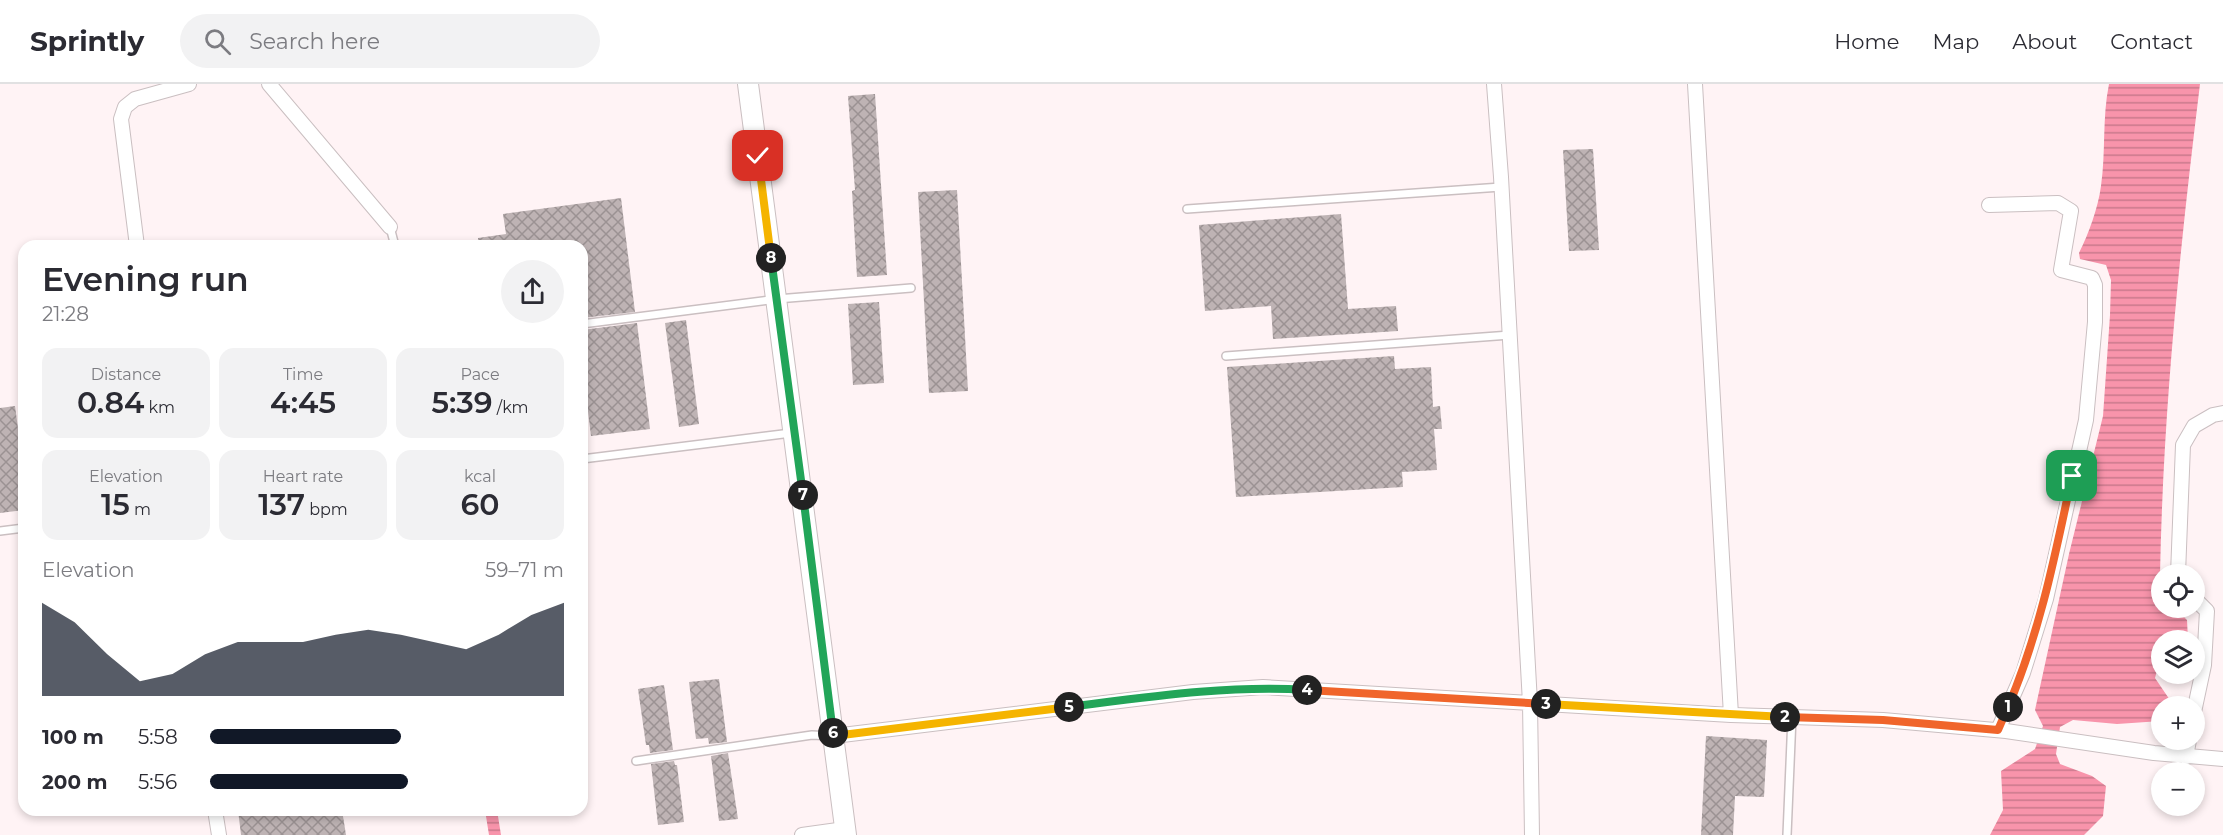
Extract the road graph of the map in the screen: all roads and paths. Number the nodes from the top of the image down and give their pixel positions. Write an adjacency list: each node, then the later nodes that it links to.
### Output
1 (189, 84): 10 (street)
2 (269, 84): 9 (street)
3 (748, 84): 13 (main road)
4 (1494, 84): 6 (street)
5 (1695, 84): 26 (street)
6 (1501, 187): 8 (lane); 15 (street)
7 (1989, 205): 28 (street)
8 (1187, 209)
9 (390, 227): 11 (lane)
10 (136, 240)
11 (393, 240)
12 (911, 288): 13 (lane)
13 (777, 299): 14 (lane); 18 (main road)
14 (588, 323)
15 (1510, 335): 16 (lane); 25 (street)
16 (1226, 356)
17 (2223, 413): 22 (street)
18 (795, 432): 19 (lane); 29 (main road)
19 (588, 458)
20 (18, 529): 21 (lane)
21 (0, 531)
22 (2178, 564)
23 (2205, 609): 24 (street)
24 (2197, 696)
25 (1530, 703): 26 (street); 29 (street); 38 (street)
26 (1731, 715): 27 (street)
27 (1792, 717): 28 (street); 39 (lane)
28 (1998, 730): 31 (street)
29 (834, 736): 33 (lane); 35 (main road)
30 (2187, 750): 31 (street)
31 (2186, 757): 32 (street)
32 (2223, 759)
33 (636, 761)
34 (216, 816): 36 (street)
35 (845, 832): 37 (street)
36 (219, 835)
37 (802, 835)
38 (1532, 835)
39 (1787, 835)

